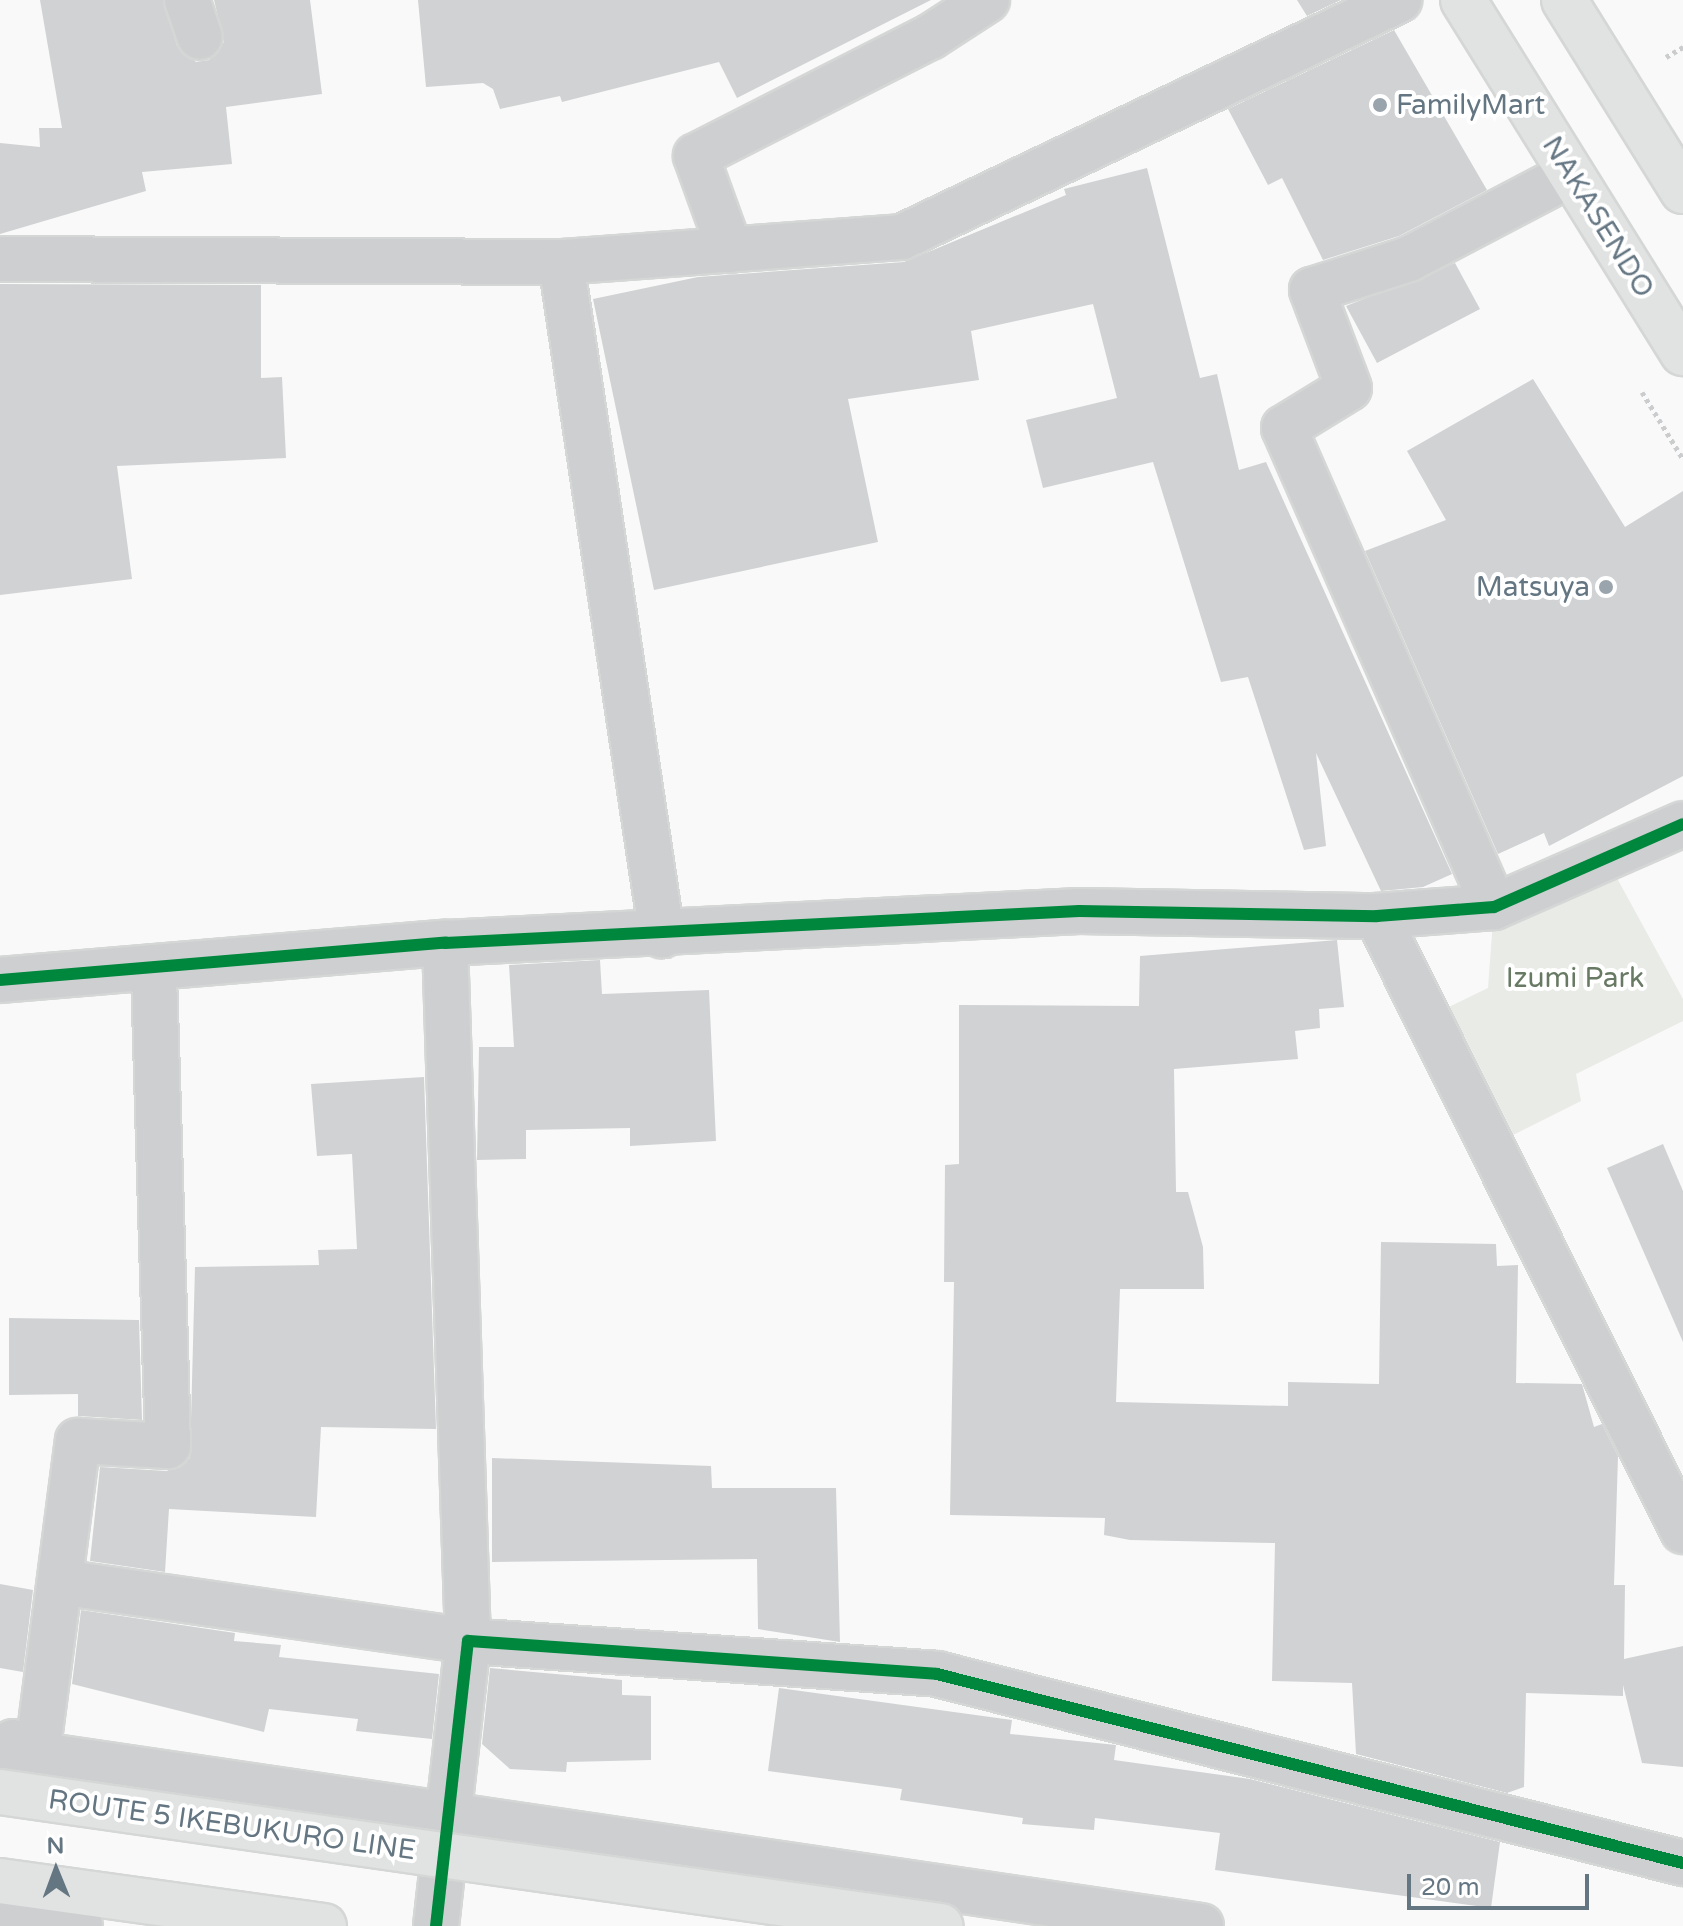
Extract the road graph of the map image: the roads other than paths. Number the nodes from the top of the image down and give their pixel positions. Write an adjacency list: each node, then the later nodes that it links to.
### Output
1 (987, 0): 7 (street)
2 (1399, 0): 7 (street)
3 (1463, 0): 5 (highway, NAKASENDO)
4 (1564, 0): 6 (highway)
5 (1571, 174): 10 (highway, NAKASENDO); 12 (street)
6 (1683, 191)
7 (730, 250): 9 (street)
8 (0, 259): 9 (street)
9 (561, 262): 14 (street)
10 (1683, 353)
11 (1683, 824): 12 (street)
12 (1494, 907): 13 (street)
13 (1377, 916): 14 (street); 18 (street)
14 (662, 935): 15 (street)
15 (445, 943): 16 (street); 20 (street)
16 (154, 967): 17 (street); 19 (street)
17 (0, 980)
18 (1683, 1531)
19 (60, 1582): 20 (street); 21 (street)
20 (468, 1641): 23 (street); 24 (street)
21 (12, 1747): 23 (street)
22 (0, 1792): 30 (highway, ROUTE 5 IKEBUKURO LINE, bridge)
23 (453, 1819): 29 (street); 31 (street)
24 (1683, 1863)
25 (0, 1881): 28 (highway)
26 (0, 1913): 27 (street)
27 (80, 1926)
28 (324, 1926)
29 (436, 1926)
30 (940, 1926)
31 (1201, 1926)

